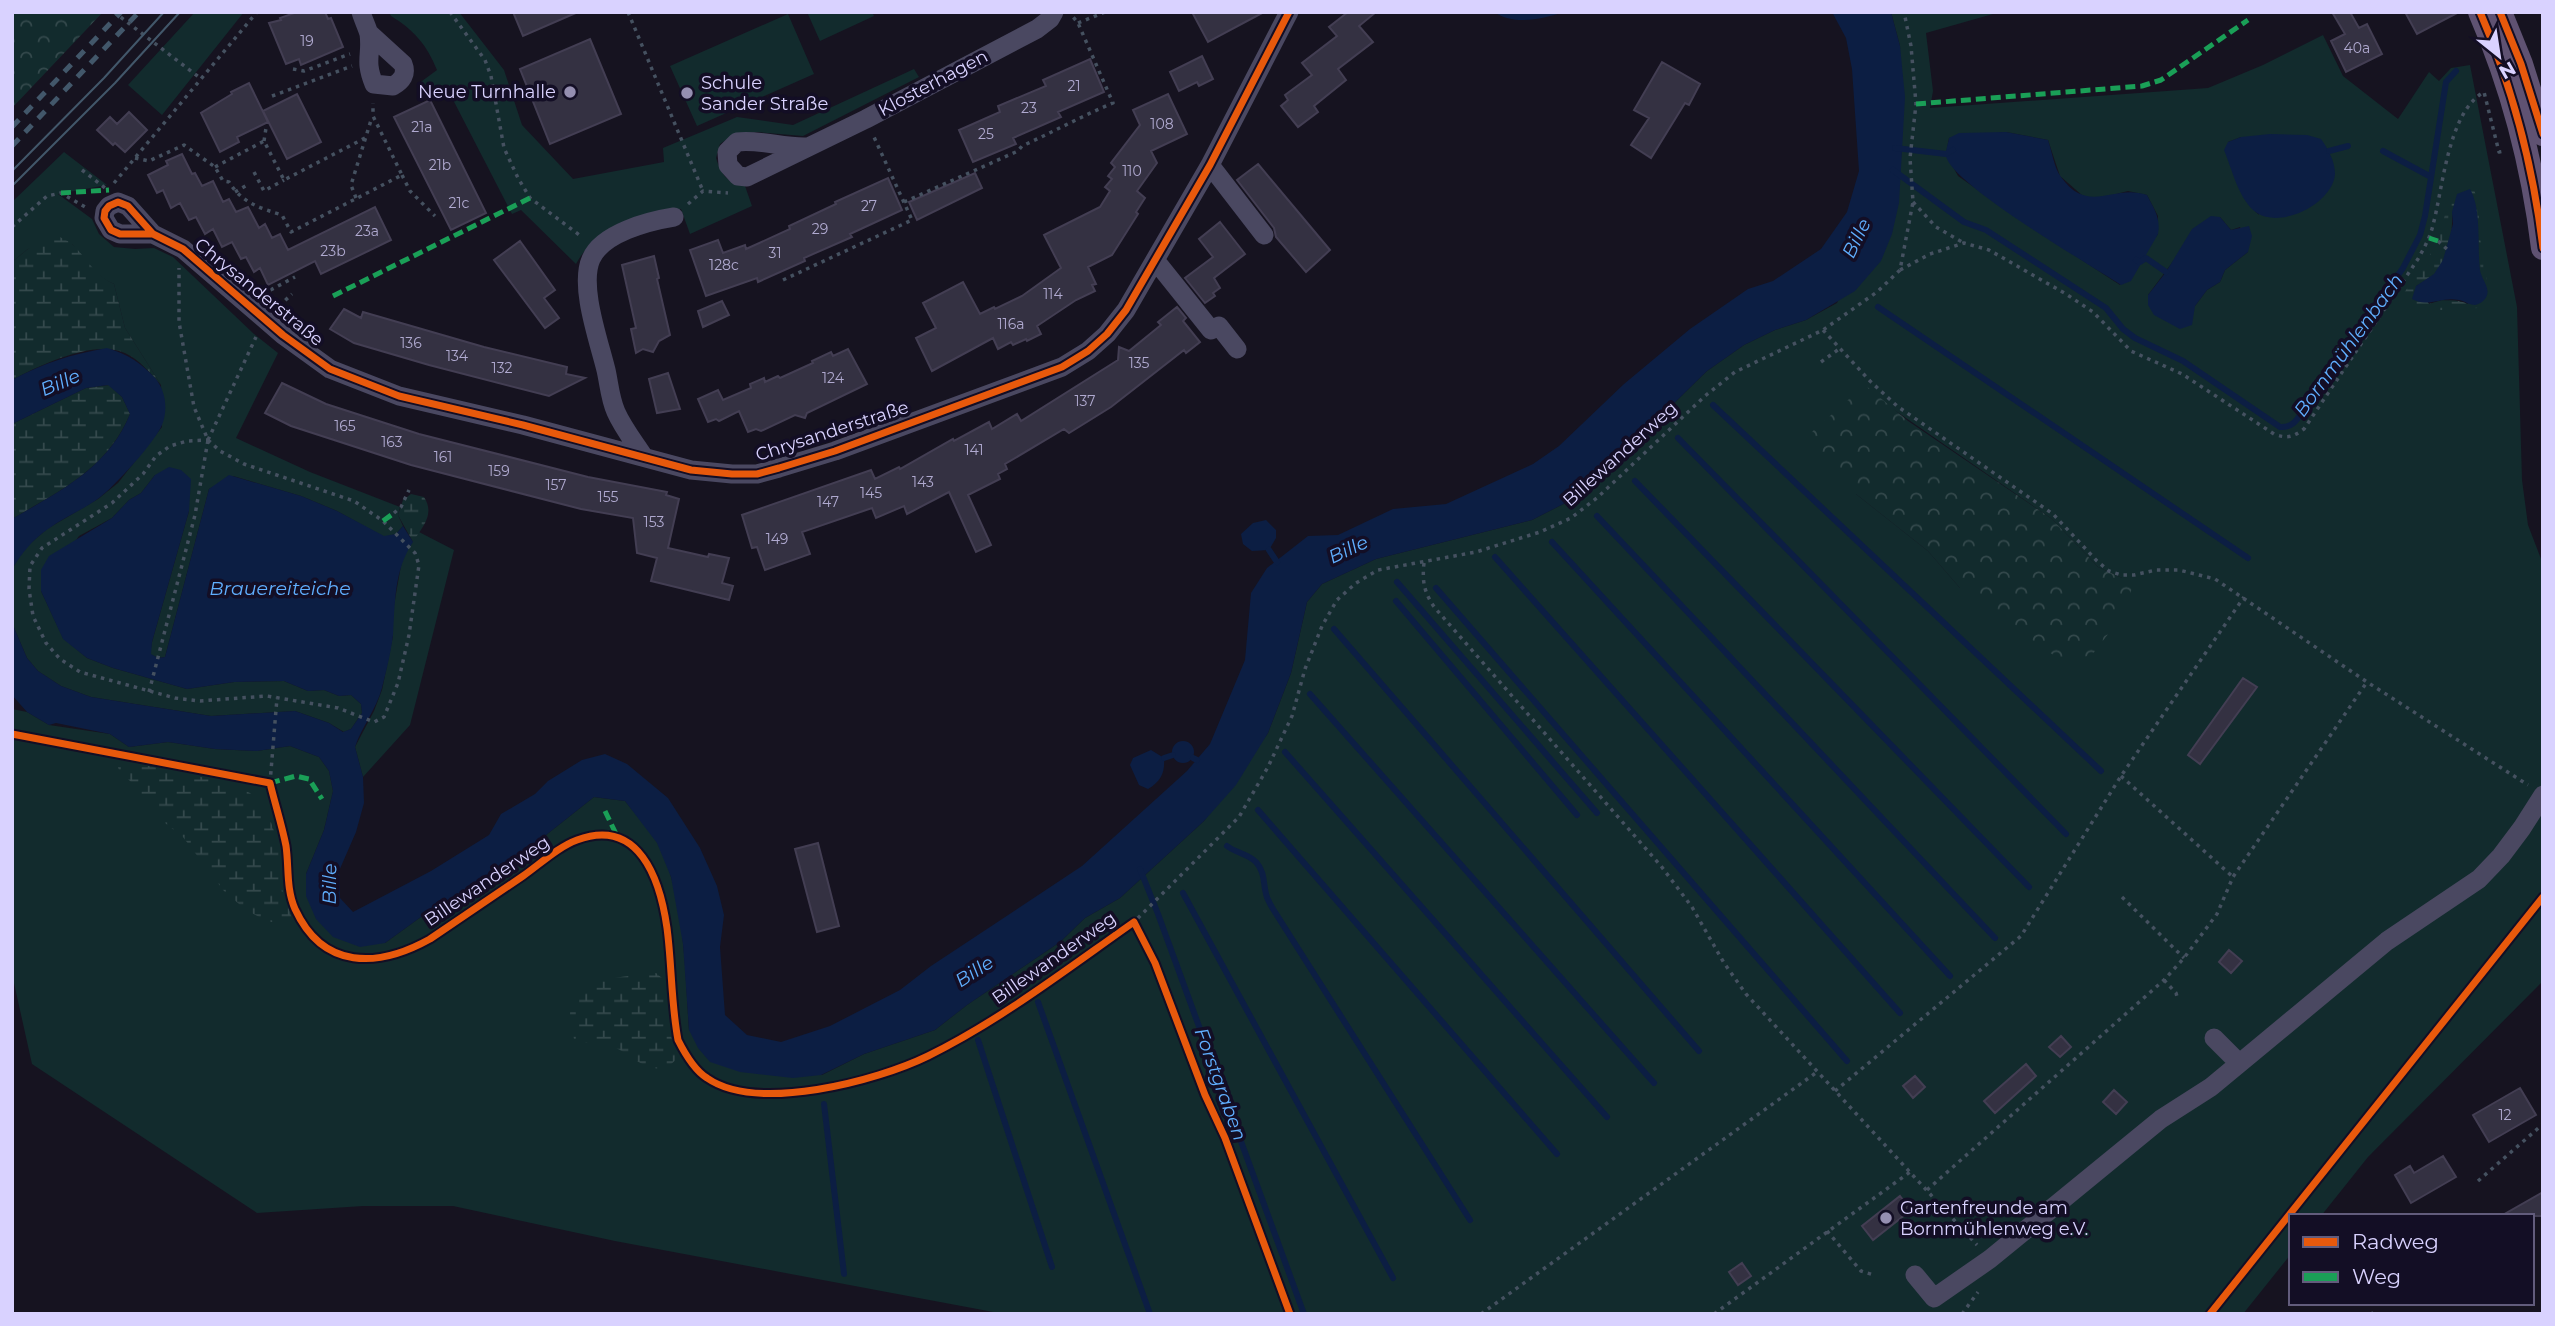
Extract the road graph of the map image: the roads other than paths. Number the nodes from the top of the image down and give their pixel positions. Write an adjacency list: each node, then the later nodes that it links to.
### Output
1 (361, 12): 6 (street)
2 (1054, 12): 9 (street, Klosterhagen)
3 (1289, 12): 10 (street, Chrysanderstraße)
4 (2480, 12): 7 (main road)
5 (2500, 12): 7 (main road)
6 (368, 47): 6 (street)
7 (2532, 107): 8 (main road); 14 (main road)
8 (2543, 134)
9 (807, 147): 9 (street, Klosterhagen)
10 (1210, 165): 13 (street); 15 (street, Chrysanderstraße)
11 (104, 218): 17 (street, Chrysanderstraße)
12 (674, 218): 17 (street)
13 (1264, 235)
14 (2543, 248)
15 (1155, 260): 16 (street); 17 (street, Chrysanderstraße)
16 (1237, 349)
17 (645, 457)
18 (2537, 791): 20 (street)
19 (2214, 1038): 20 (street)
20 (2239, 1063): 21 (street)
21 (1915, 1275)

